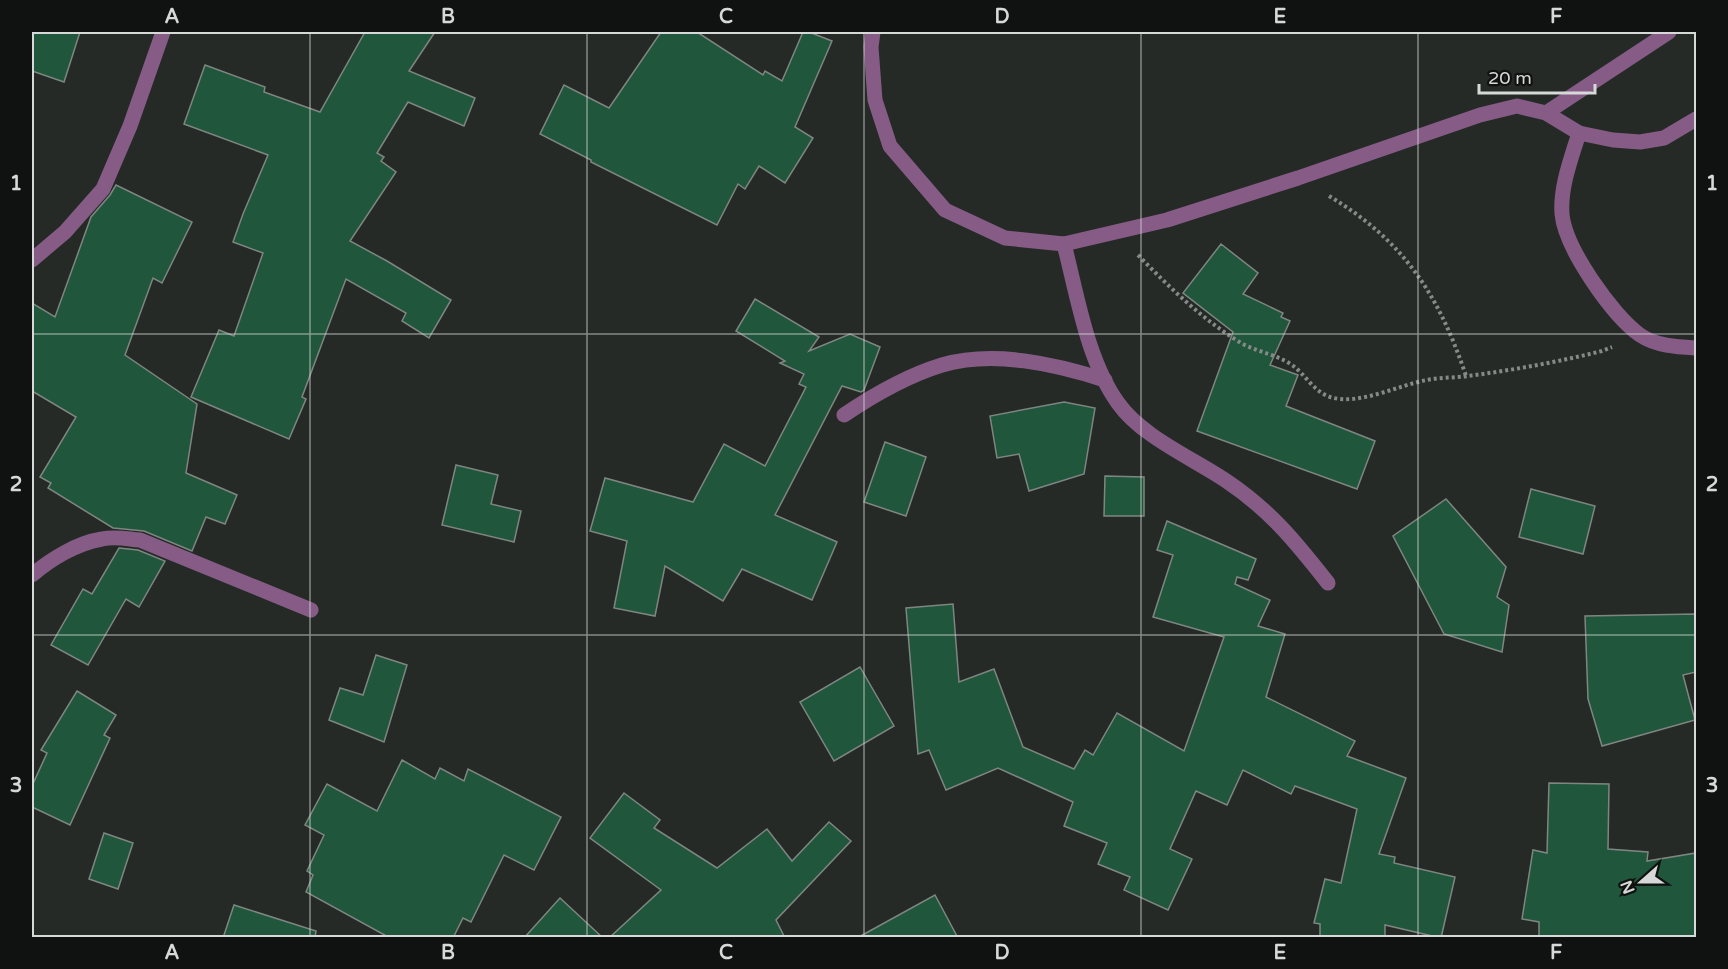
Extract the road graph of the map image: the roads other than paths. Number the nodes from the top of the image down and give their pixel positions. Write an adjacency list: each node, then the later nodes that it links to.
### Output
1 (163, 32): 8 (street)
2 (873, 32): 7 (street)
3 (1670, 32): 4 (street)
4 (1546, 113): 6 (street); 7 (street)
5 (1696, 119): 6 (street)
6 (1579, 134): 9 (street)
7 (1064, 244): 10 (street)
8 (32, 260)
9 (1696, 348)
10 (1105, 380): 11 (street); 13 (street)
11 (844, 415)
12 (32, 575): 14 (street)
13 (1328, 583)
14 (311, 610)

